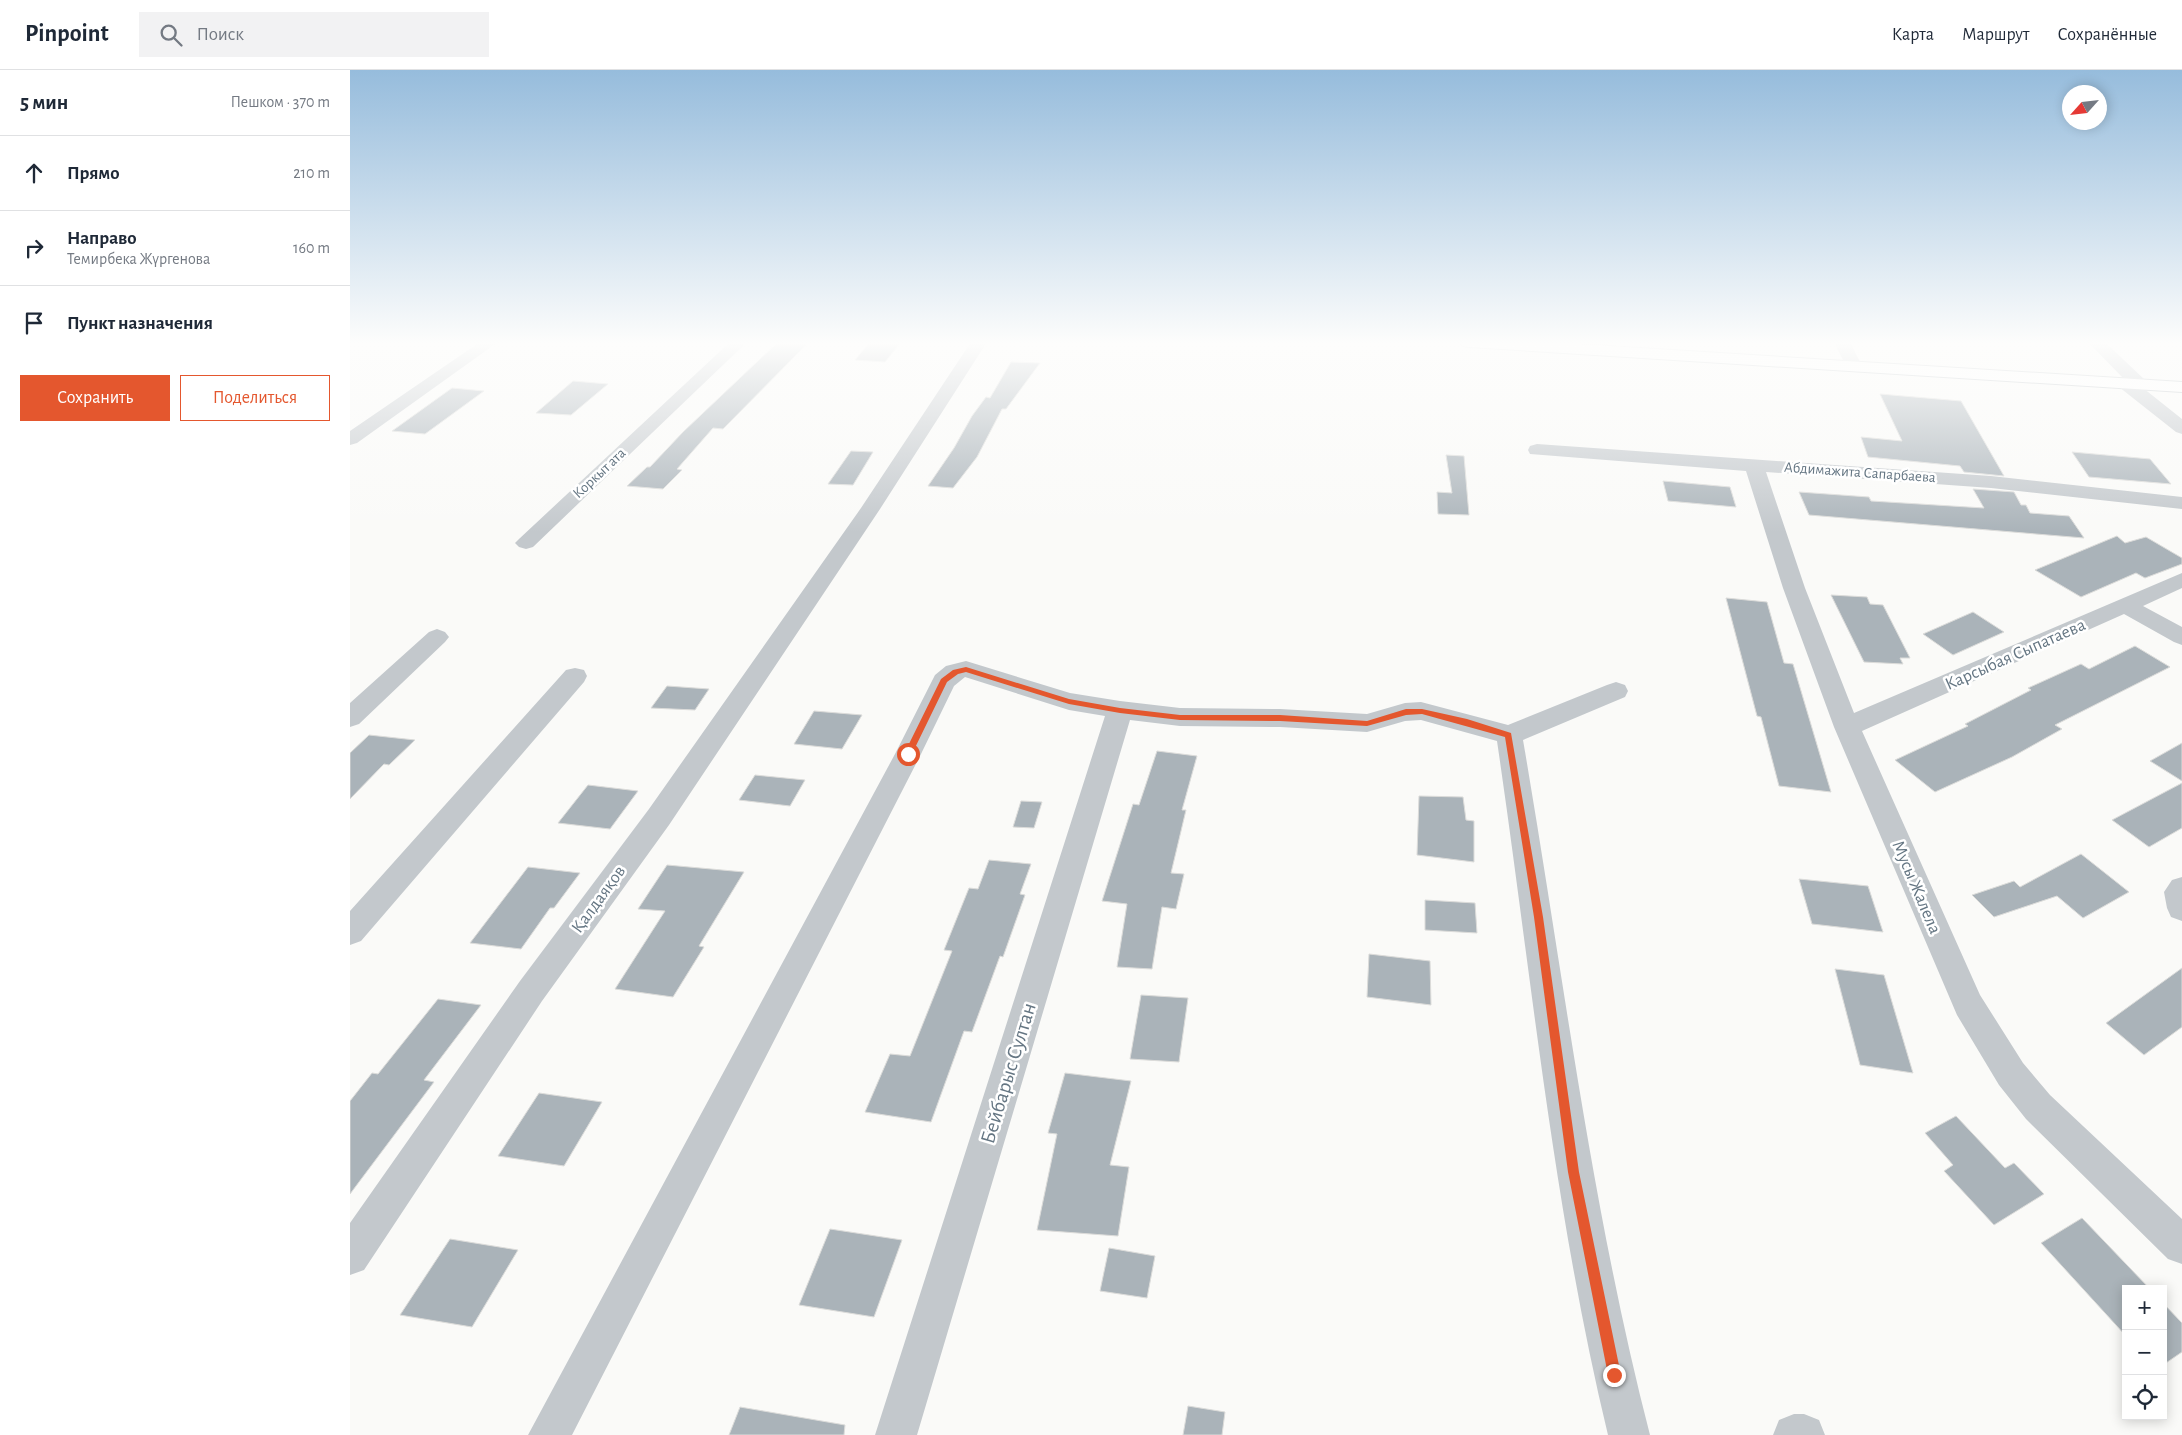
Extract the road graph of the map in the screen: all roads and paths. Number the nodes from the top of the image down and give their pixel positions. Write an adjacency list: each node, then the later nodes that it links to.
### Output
1 (398, 406): 6 (street)
2 (671, 406): 10 (street, Коркыт ата)
3 (937, 406): 25 (street, Қалдаяқов)
4 (2157, 406): 5 (street)
5 (2182, 428)
6 (350, 439)
7 (1537, 450): 8 (street, Абдимажита Сапарбаева)
8 (1754, 465): 9 (street, Абдимажита Сапарбаева); 19 (street, Мусы Жалела)
9 (2182, 503)
10 (526, 543)
11 (2182, 580): 12 (street, Карсыбая Сыпатаева)
12 (2127, 606): 14 (street); 19 (street, Карсыбая Сыпатаева)
13 (437, 637): 18 (street)
14 (2182, 637)
15 (575, 676): 23 (street)
16 (1616, 691): 20 (street)
17 (1120, 710): 20 (street); 26 (street); 27 (street, Бейбарыс Султан)
18 (350, 718)
19 (1847, 727): 24 (street, Мусы Жалела)
20 (1509, 735): 28 (street)
21 (2182, 889): 22 (street)
22 (2182, 908)
23 (350, 932)
24 (2182, 1245)
25 (350, 1256)
26 (549, 1435)
27 (896, 1435)
28 (1629, 1435)
29 (1794, 1435): 30 (street)
30 (1804, 1435)

